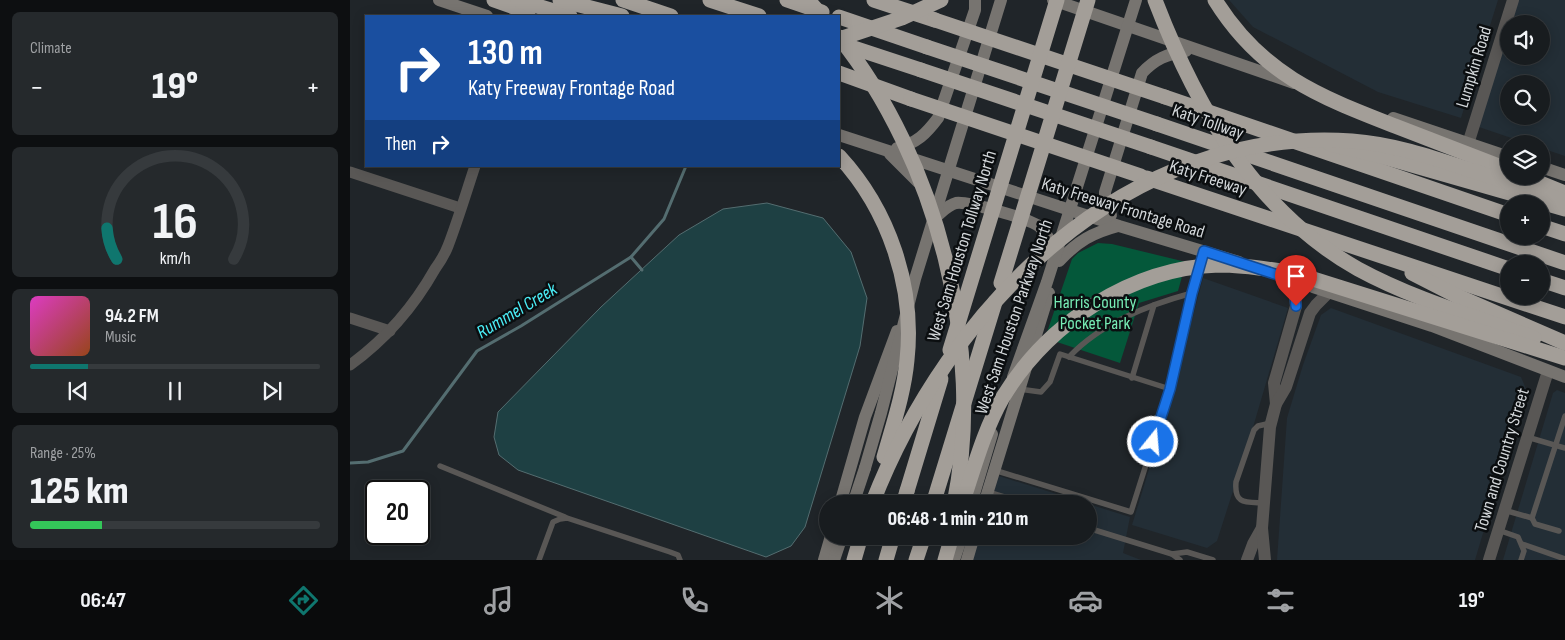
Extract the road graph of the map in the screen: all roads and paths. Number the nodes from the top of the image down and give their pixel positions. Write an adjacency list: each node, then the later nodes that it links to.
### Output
1 (439, 0): 22 (main road)
2 (494, 0): 23 (highway)
3 (518, 0): 24 (highway)
4 (560, 0): 25 (highway)
5 (623, 0): 26 (highway)
6 (710, 0): 27 (highway)
7 (787, 0): 29 (highway)
8 (808, 0): 28 (highway, bridge)
9 (874, 0): 37 (highway, bridge)
10 (941, 0): 32 (highway, bridge)
11 (975, 0): 40 (main road)
12 (1002, 0): 47 (main road); 93 (main road, bridge)
13 (1053, 0): 31 (main road)
14 (1057, 0): 96 (highway, West Sam Houston Tollway North, bridge)
15 (1088, 0): 97 (highway, bridge)
16 (1136, 0): 100 (main road, West Sam Houston Parkway North, bridge)
17 (1140, 0): 31 (main road)
18 (1148, 0): 35 (main road)
19 (1155, 0): 75 (highway, bridge)
20 (1215, 0): 44 (highway, bridge)
21 (1513, 0): 39 (street, Lumpkin Road)
22 (484, 15)
23 (536, 15)
24 (567, 15)
25 (618, 15)
26 (668, 15)
27 (756, 15)
28 (821, 15)
29 (832, 15)
30 (840, 18): 63 (highway, Katy Tollway, bridge)
31 (1132, 27): 35 (main road); 54 (main road)
32 (840, 38)
33 (840, 39): 98 (highway, bridge)
34 (840, 43): 64 (highway, bridge)
35 (1204, 52): 39 (main road); 57 (main road)
36 (840, 74): 60 (highway, Katy Freeway, bridge)
37 (1230, 119): 53 (highway); 55 (highway)
38 (840, 135): 40 (main road, Katy Freeway Frontage Road)
39 (1468, 144): 41 (main road)
40 (887, 151): 47 (main road, Katy Freeway Frontage Road); 56 (main road)
41 (1500, 154)
42 (840, 157): 94 (highway, bridge)
43 (474, 167): 52 (street)
44 (1500, 167)
45 (1550, 171): 48 (main road)
46 (350, 172): 52 (street)
47 (953, 172): 54 (main road, Katy Freeway Frontage Road); 56 (main road)
48 (1565, 175)
49 (1545, 185): 50 (highway)
50 (1565, 193)
51 (1565, 201): 95 (highway, bridge)
52 (460, 208): 73 (street)
53 (1565, 209)
54 (1074, 212): 57 (main road, Katy Freeway Frontage Road); 62 (main road)
55 (1500, 212)
56 (937, 216): 62 (main road); 92 (main road)
57 (1119, 226): 61 (main road, Katy Freeway Frontage Road); 62 (main road)
58 (1550, 229): 59 (highway)
59 (1565, 234)
60 (1364, 248): 71 (highway, Katy Freeway); 74 (highway)
61 (1204, 251): 65 (main road, Katy Freeway Frontage Road); 69 (lane)
62 (1059, 260): 83 (main road)
63 (1565, 263)
64 (1500, 266)
65 (1290, 279): 68 (main road, Katy Freeway Frontage Road); 84 (street)
66 (1550, 283): 67 (highway)
67 (1565, 288)
68 (1329, 292): 79 (main road, Katy Freeway Frontage Road); 84 (street)
69 (1192, 293): 70 (lane); 82 (lane)
70 (1154, 304): 76 (lane); 81 (lane)
71 (1565, 317)
72 (350, 318): 73 (street)
73 (390, 332): 78 (street)
74 (1565, 343)
75 (1565, 349)
76 (1068, 357): 81 (lane); 83 (lane)
77 (1565, 358): 99 (highway, bridge)
78 (350, 365)
79 (1548, 371): 80 (main road, Katy Freeway Frontage Road); 87 (street, Town and Country Street)
80 (1565, 377)
81 (1132, 378): 82 (lane)
82 (1170, 389): 91 (lane)
83 (1019, 390): 91 (main road)
84 (1276, 404): 86 (street)
85 (1565, 416): 88 (lane)
86 (1271, 423): 102 (street); 102 (lane)
87 (1527, 436): 88 (lane); 103 (street, Town and Country Street)
88 (1556, 445): 89 (lane); 105 (lane)
89 (1565, 448)
90 (440, 466): 104 (lane)
91 (994, 470): 101 (main road)
92 (843, 495)
93 (856, 495)
94 (874, 495)
95 (876, 495)
96 (906, 495)
97 (936, 495)
98 (955, 495)
99 (965, 495)
100 (974, 495)
101 (987, 495)
102 (1264, 503): 106 (street)
103 (1504, 510): 105 (lane); 107 (street, Town and Country Street)
104 (567, 518): 122 (lane); 123 (lane)
105 (1532, 518): 109 (lane)
106 (1262, 528): 135 (street); 136 (street)
107 (1498, 530): 110 (lane); 137 (street, Town and Country Street)
108 (1097, 531): 120 (lane)
109 (1559, 531)
110 (1522, 544): 121 (lane); 138 (lane)
111 (828, 545): 124 (main road)
112 (839, 545): 125 (main road)
113 (858, 545): 126 (highway)
114 (890, 545): 127 (highway)
115 (921, 545): 128 (highway)
116 (945, 545): 129 (highway)
117 (949, 545): 130 (highway)
118 (959, 545): 131 (main road)
119 (971, 545): 132 (main road)
120 (1172, 554): 133 (lane); 134 (lane)
121 (1565, 559)
122 (539, 560)
123 (680, 560)
124 (824, 560)
125 (834, 560)
126 (854, 560)
127 (886, 560)
128 (916, 560)
129 (941, 560)
130 (945, 560)
131 (954, 560)
132 (967, 560)
133 (1180, 560)
134 (1213, 560)
135 (1247, 560)
136 (1265, 560)
137 (1489, 560)
138 (1521, 560)

